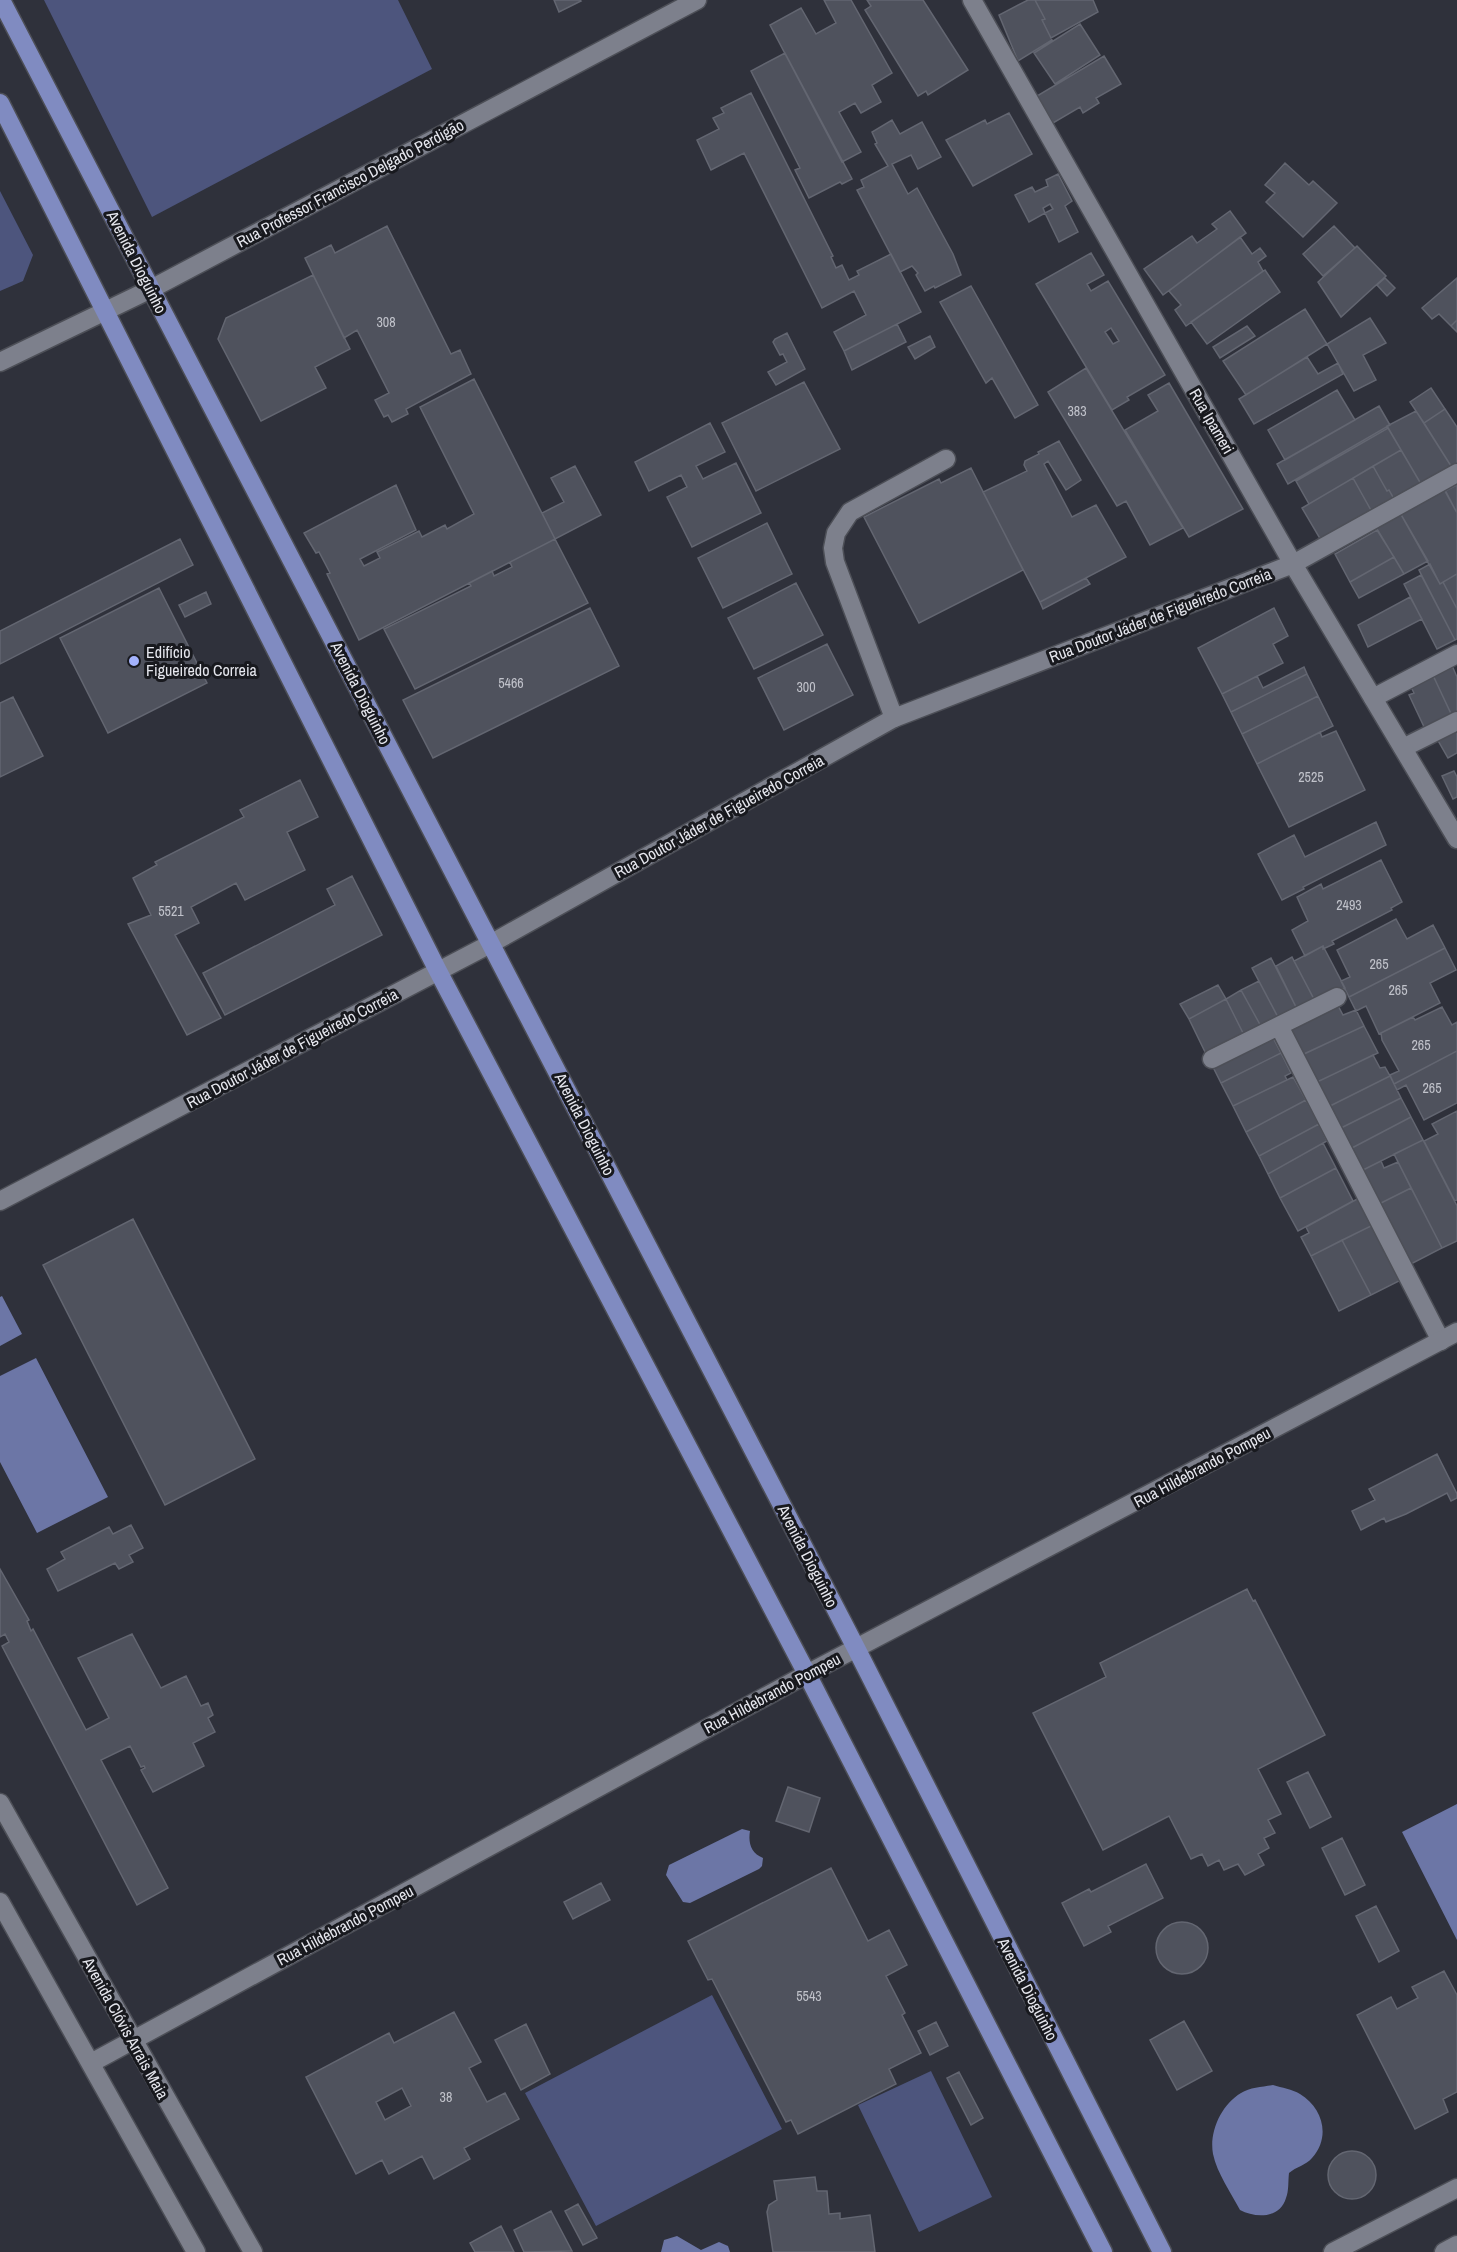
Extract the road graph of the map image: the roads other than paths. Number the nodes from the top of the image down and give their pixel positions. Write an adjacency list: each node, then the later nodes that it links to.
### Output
1 (1, 0): 6 (main road, Avenida Dioguinho)
2 (698, 0): 4 (street, Rua Professor Francisco Delgado Perdigão)
3 (972, 0): 11 (street, Rua Ipameri)
4 (667, 7): 6 (street, Rua Professor Francisco Delgado Perdigão)
5 (0, 103): 7 (main road)
6 (151, 289): 7 (street, Rua Professor Francisco Delgado Perdigão); 18 (main road, Avenida Dioguinho)
7 (105, 311): 8 (street, Rua Professor Francisco Delgado Perdigão); 19 (main road)
8 (0, 362)
9 (946, 459): 14 (street)
10 (1457, 472): 11 (street, Rua Doutor Jáder de Figueiredo Correia)
11 (1293, 564): 13 (street, Rua Ipameri); 14 (street, Rua Doutor Jáder de Figueiredo Correia)
12 (1457, 654): 13 (street)
13 (1373, 698): 16 (street, Rua Ipameri)
14 (894, 718): 18 (street, Rua Doutor Jáder de Figueiredo Correia)
15 (1457, 721): 16 (street)
16 (1403, 748): 17 (street, Rua Ipameri)
17 (1457, 839)
18 (492, 943): 19 (street, Rua Doutor Jáder de Figueiredo Correia); 25 (main road, Avenida Dioguinho)
19 (438, 971): 23 (street, Rua Doutor Jáder de Figueiredo Correia); 26 (main road)
20 (1337, 997): 21 (street)
21 (1279, 1026): 22 (street); 24 (street)
22 (1212, 1059)
23 (0, 1200)
24 (1449, 1337): 25 (street, Rua Hildebrando Pompeu)
25 (856, 1648): 26 (street, Rua Hildebrando Pompeu); 36 (main road, Avenida Dioguinho)
26 (807, 1674): 29 (street, Rua Hildebrando Pompeu); 35 (main road)
27 (0, 1803): 29 (street, Avenida Clóvis Arrais Maia)
28 (0, 1902): 30 (street)
29 (133, 2040): 30 (street, Rua Hildebrando Pompeu); 34 (street, Avenida Clóvis Arrais Maia)
30 (91, 2063): 33 (street)
31 (1457, 2188): 37 (street)
32 (1457, 2245): 38 (street)
33 (196, 2252)
34 (253, 2252)
35 (1103, 2252)
36 (1162, 2252)
37 (1333, 2252)
38 (1444, 2252)

